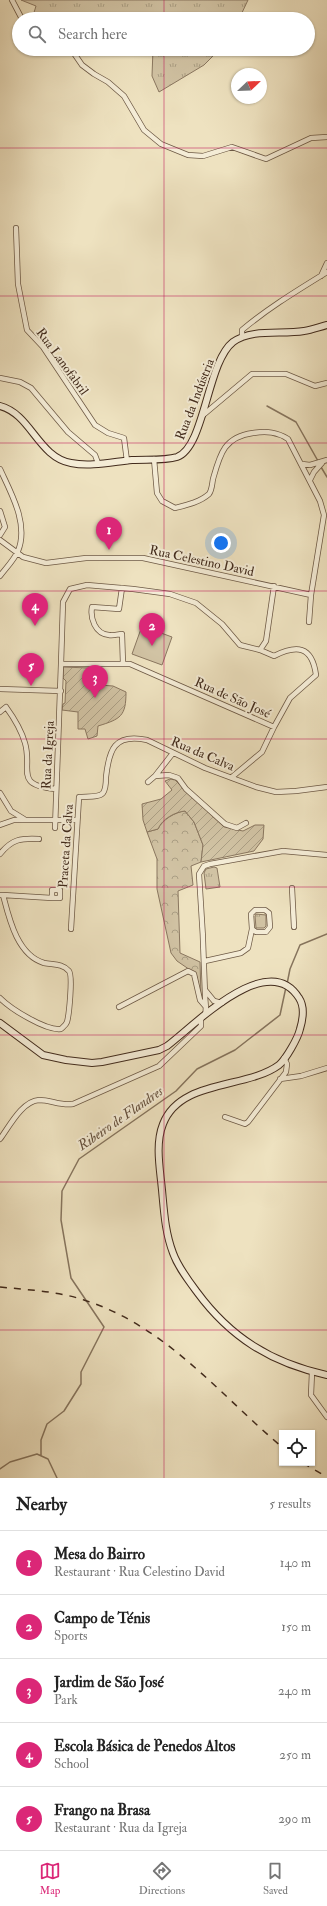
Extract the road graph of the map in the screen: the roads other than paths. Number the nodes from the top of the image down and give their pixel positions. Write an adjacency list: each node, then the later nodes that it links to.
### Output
1 (12, 0): 2 (street)
2 (18, 12)
3 (76, 56): 4 (street)
4 (327, 137)
5 (16, 228): 17 (street, Rua Lanofabril)
6 (327, 263): 8 (street)
7 (327, 272): 8 (street)
8 (320, 277): 10 (street)
9 (327, 325): 10 (main road, Rua da Indústria)
10 (242, 337): 14 (main road, Rua da Indústria)
11 (0, 378): 19 (street)
12 (327, 383): 14 (street)
13 (0, 406): 19 (main road, Rua da Indústria)
14 (201, 417): 15 (main road, Rua da Indústria)
15 (154, 459): 17 (main road, Rua da Indústria); 20 (street)
16 (327, 460): 18 (street)
17 (127, 461): 19 (main road, Rua da Indústria)
18 (322, 462): 20 (street); 22 (street)
19 (98, 463)
20 (302, 464): 22 (street)
21 (0, 469): 26 (street)
22 (310, 480): 31 (street)
23 (0, 511): 24 (street)
24 (0, 535)
25 (0, 540): 26 (street, Rua Celestino David)
26 (17, 552): 27 (street); 29 (street, Rua Celestino David)
27 (2, 571): 28 (street)
28 (0, 576)
29 (274, 586): 31 (street, Rua Celestino David); 33 (street)
30 (122, 588): 33 (street, Rua da Igreja); 34 (street, Rua da Igreja); 35 (street)
31 (311, 595): 32 (street)
32 (309, 622)
33 (260, 650): 39 (street, Rua de São José)
34 (62, 664): 35 (street, Rua de São José); 37 (street, Rua da Igreja)
35 (123, 664): 39 (street, Rua de São José)
36 (1, 689): 37 (street)
37 (61, 691): 46 (street, Rua da Igreja)
38 (0, 712): 46 (street)
39 (274, 727): 42 (street)
40 (174, 753): 41 (street); 42 (street, Rua da Calva); 44 (street, Rua da Calva)
41 (155, 776): 43 (street); 51 (street)
42 (232, 777): 45 (street, Rua da Calva)
43 (148, 782)
44 (105, 786): 50 (street, Praceta da Calva)
45 (327, 787)
46 (56, 789): 49 (street, Rua da Igreja)
47 (0, 793): 48 (street)
48 (25, 820): 49 (street); 52 (street)
49 (55, 820): 50 (street); 53 (street, Rua da Igreja)
50 (77, 820): 61 (street, Praceta da Calva)
51 (246, 823)
52 (0, 825)
53 (55, 828)
54 (39, 839): 55 (street)
55 (0, 854)
56 (326, 856): 63 (street)
57 (292, 888): 60 (street)
58 (2, 895): 59 (street); 65 (street)
59 (52, 898)
60 (294, 927)
61 (71, 928)
62 (252, 929): 62 (street); 63 (street)
63 (205, 961): 64 (street)
64 (205, 990): 66 (street); 68 (street)
65 (0, 998)
66 (223, 1003): 69 (main road); 71 (main road)
67 (119, 1006): 68 (street)
68 (206, 1007): 69 (street)
69 (202, 1018): 70 (main road); 75 (street)
70 (0, 1023)
71 (284, 1058): 73 (street); 76 (main road)
72 (327, 1068): 73 (street)
73 (280, 1079): 74 (street)
74 (225, 1117)
75 (0, 1139)
76 (312, 1372): 77 (main road); 78 (street)
77 (327, 1375)
78 (327, 1417)

